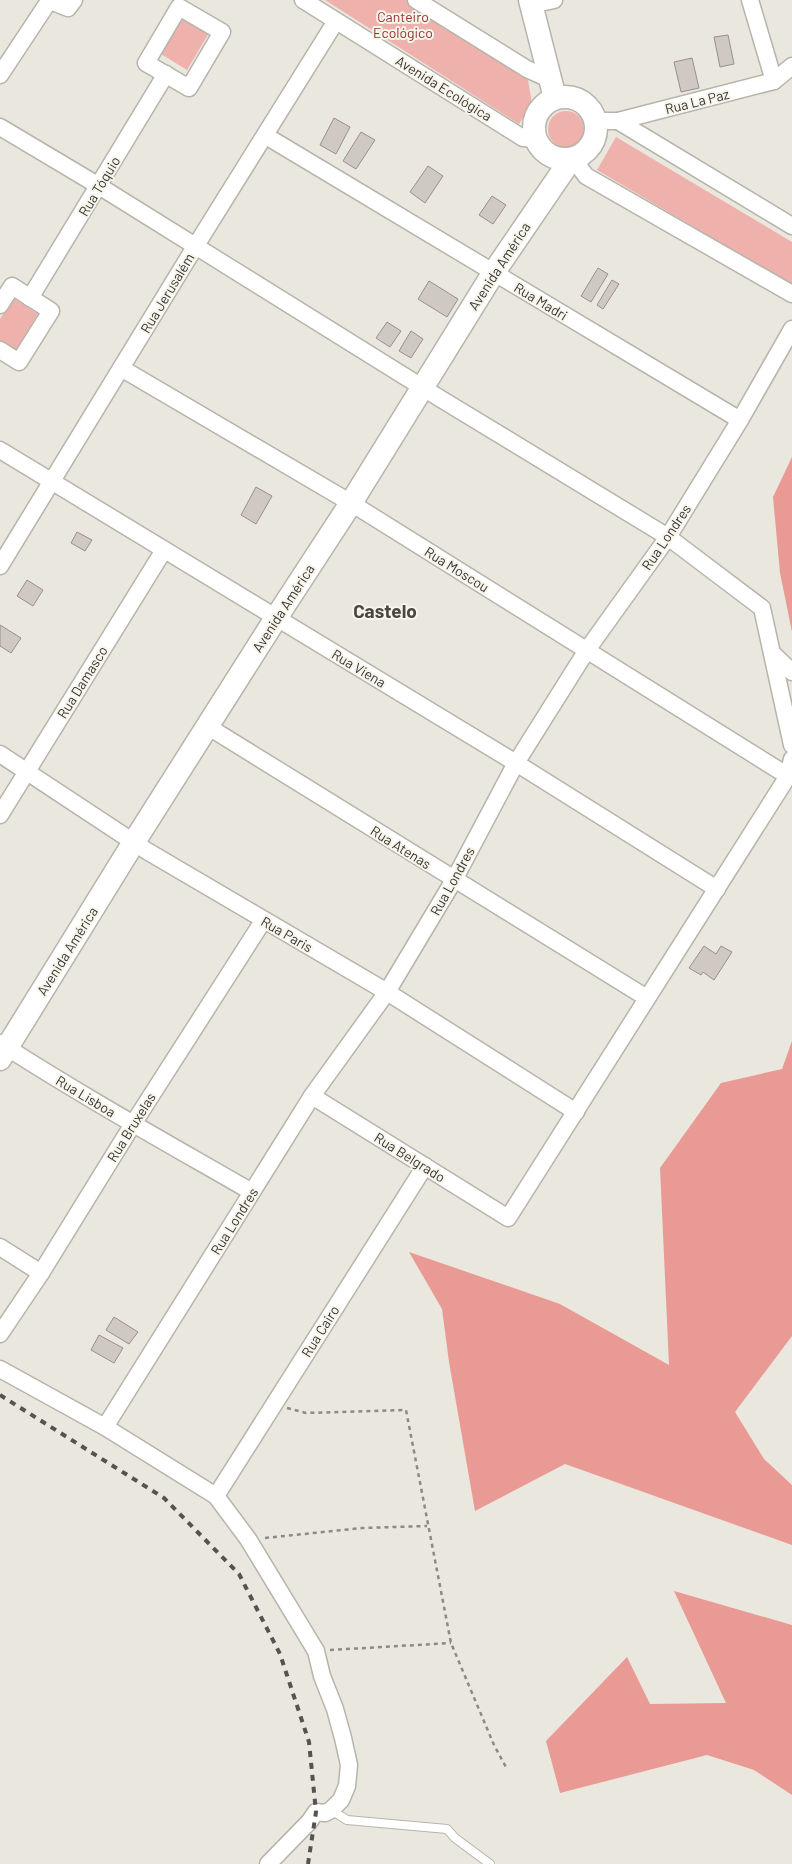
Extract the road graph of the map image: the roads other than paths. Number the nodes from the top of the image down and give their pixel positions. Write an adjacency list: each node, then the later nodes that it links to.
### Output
1 (48, 0): 2 (street); 11 (street)
2 (74, 0)
3 (303, 0): 8 (street, Avenida Ecológica)
4 (416, 0): 13 (street)
5 (554, 0): 7 (street)
6 (750, 0): 12 (street)
7 (530, 3): 13 (street)
8 (336, 21): 16 (street, Rua Jerusalém); 17 (street, Avenida Ecológica)
9 (792, 66): 12 (street, Rua La Paz)
10 (166, 74): 10 (street); 19 (street, Rua Tóquio)
11 (0, 75)
12 (774, 81): 14 (street, Rua La Paz)
13 (552, 89): 14 (street); 17 (street)
14 (607, 121): 18 (street); 20 (street)
15 (0, 127): 19 (street)
16 (266, 136): 21 (street, Rua Jerusalém); 22 (street, Rua Madri)
17 (536, 139): 18 (street)
18 (573, 158): 22 (street, Avenida América); 23 (street)
19 (99, 186): 21 (street); 24 (street, Rua Tóquio)
20 (792, 226)
21 (195, 247): 28 (street, Rua Jerusalém); 29 (street)
22 (494, 272): 29 (street, Avenida América); 30 (street, Rua Madri)
23 (792, 294)
24 (30, 298): 25 (street); 27 (street)
25 (0, 305)
26 (792, 329): 30 (street, Rua Londres)
27 (0, 350)
28 (122, 368): 32 (street, Rua Jerusalém); 33 (street, Rua Moscou)
29 (422, 387): 33 (street, Avenida América); 34 (street)
30 (740, 420): 34 (street, Rua Londres)
31 (0, 450): 32 (street, Rua Viena)
32 (52, 480): 35 (street, Rua Viena); 36 (street, Rua Jerusalém)
33 (351, 503): 37 (street, Avenida América); 38 (street, Rua Moscou)
34 (668, 537): 38 (street, Rua Londres); 39 (street)
35 (164, 550): 37 (street, Rua Viena); 46 (street, Rua Damasco)
36 (0, 566)
37 (276, 618): 41 (street, Avenida América); 45 (street, Rua Viena)
38 (587, 650): 45 (street, Rua Londres); 47 (street, Rua Moscou)
39 (772, 653): 40 (street); 42 (street)
40 (792, 672)
41 (207, 726): 49 (street, Avenida América); 50 (street, Rua Atenas)
42 (792, 745)
43 (0, 754): 46 (street, Rua Paris)
44 (792, 759): 47 (street)
45 (516, 763): 50 (street, Rua Londres); 51 (street, Rua Viena)
46 (27, 771): 48 (street, Rua Damasco); 49 (street, Rua Paris)
47 (788, 776): 51 (street)
48 (0, 815)
49 (134, 842): 52 (street, Rua Paris); 55 (street, Avenida América)
50 (454, 880): 53 (street, Rua Londres); 54 (street, Rua Atenas)
51 (717, 889): 54 (street)
52 (264, 921): 53 (street, Rua Paris); 58 (street, Rua Bruxelas)
53 (387, 992): 56 (street, Rua Londres); 57 (street, Rua Paris)
54 (647, 998): 57 (street)
55 (2, 1050): 58 (street, Rua Lisboa)
56 (312, 1096): 59 (street, Rua Belgrado); 60 (street, Rua Londres)
57 (576, 1112): 59 (street, Rua Belgrado)
58 (133, 1124): 60 (street, Rua Lisboa); 62 (street, Rua Bruxelas)
59 (425, 1166): 66 (street, Rua Cairo)
60 (252, 1192): 65 (street, Rua Londres)
61 (0, 1246): 62 (street)
62 (42, 1273): 63 (street, Rua Bruxelas)
63 (0, 1334)
64 (0, 1369): 65 (street)
65 (105, 1427): 66 (street)
66 (216, 1496): 67 (street)
67 (331, 1810): 68 (street); 69 (lane)
68 (268, 1864)
69 (490, 1864)

